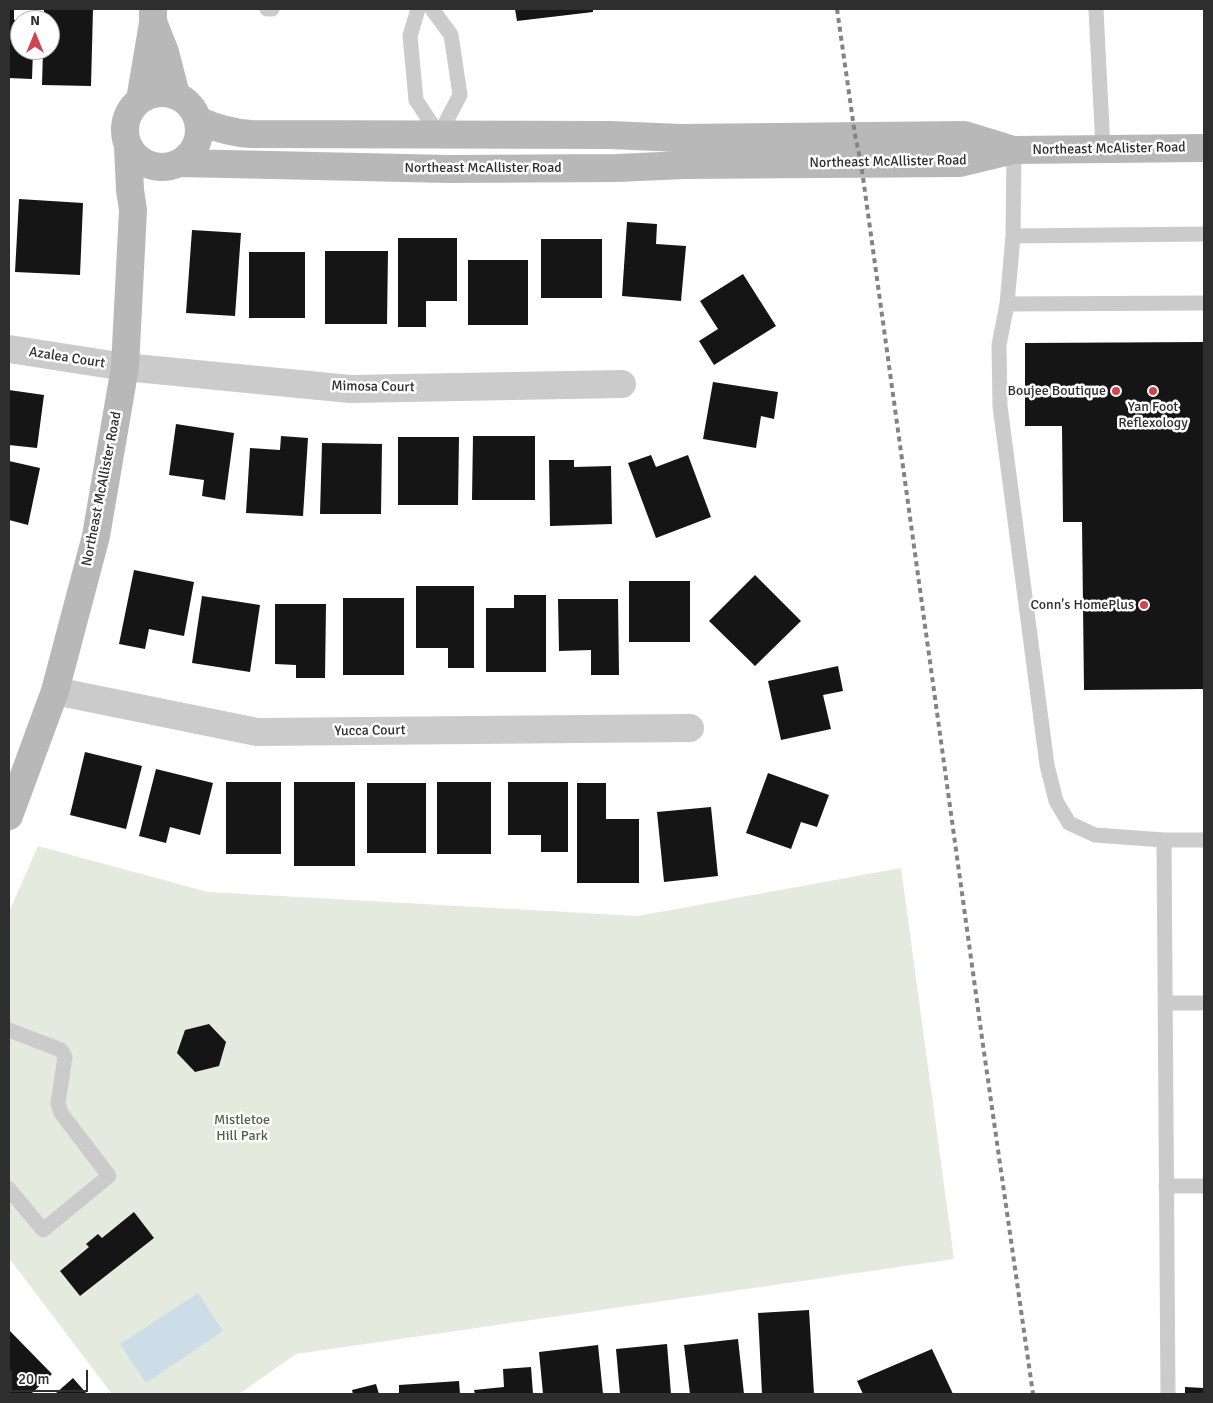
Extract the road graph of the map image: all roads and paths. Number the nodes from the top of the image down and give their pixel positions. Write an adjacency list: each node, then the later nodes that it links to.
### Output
1 (267, 9): 2 (lane)
2 (272, 9)
3 (418, 9): 10 (lane)
4 (432, 9): 10 (lane)
5 (1096, 9): 13 (lane)
6 (153, 16): 7 (street); 8 (street)
7 (176, 95): 8 (street); 9 (street)
8 (140, 100): 11 (street)
9 (199, 121): 10 (street, Northeast McAllister Road); 15 (street)
10 (439, 135): 14 (street, Northeast McAllister Road)
11 (128, 147): 15 (street); 16 (street, Northeast McAllister Road)
12 (1204, 148): 13 (street, Northeast McAlister Road)
13 (1103, 149): 14 (street, Northeast McAlister Road)
14 (1014, 150): 15 (street, Northeast McAllister Road); 18 (lane)
15 (176, 165): 16 (street)
16 (133, 210): 22 (street, Northeast McAllister Road)
17 (1204, 234): 18 (lane)
18 (1013, 236): 20 (lane)
19 (1204, 303): 20 (lane)
20 (1007, 304): 27 (lane)
21 (9, 349): 22 (street, Azalea Court)
22 (125, 367): 23 (street, Mimosa Court); 24 (street, Northeast McAllister Road)
23 (622, 384)
24 (54, 691): 25 (street, Yucca Court); 26 (street, Northeast McAllister Road)
25 (690, 728)
26 (9, 816)
27 (1164, 840): 28 (lane); 29 (lane)
28 (1204, 840)
29 (1165, 1002): 30 (lane); 32 (lane)
30 (1204, 1002)
31 (9, 1030): 34 (lane)
32 (1166, 1186): 33 (lane); 35 (lane)
33 (1204, 1186)
34 (9, 1189)
35 (1168, 1394)

